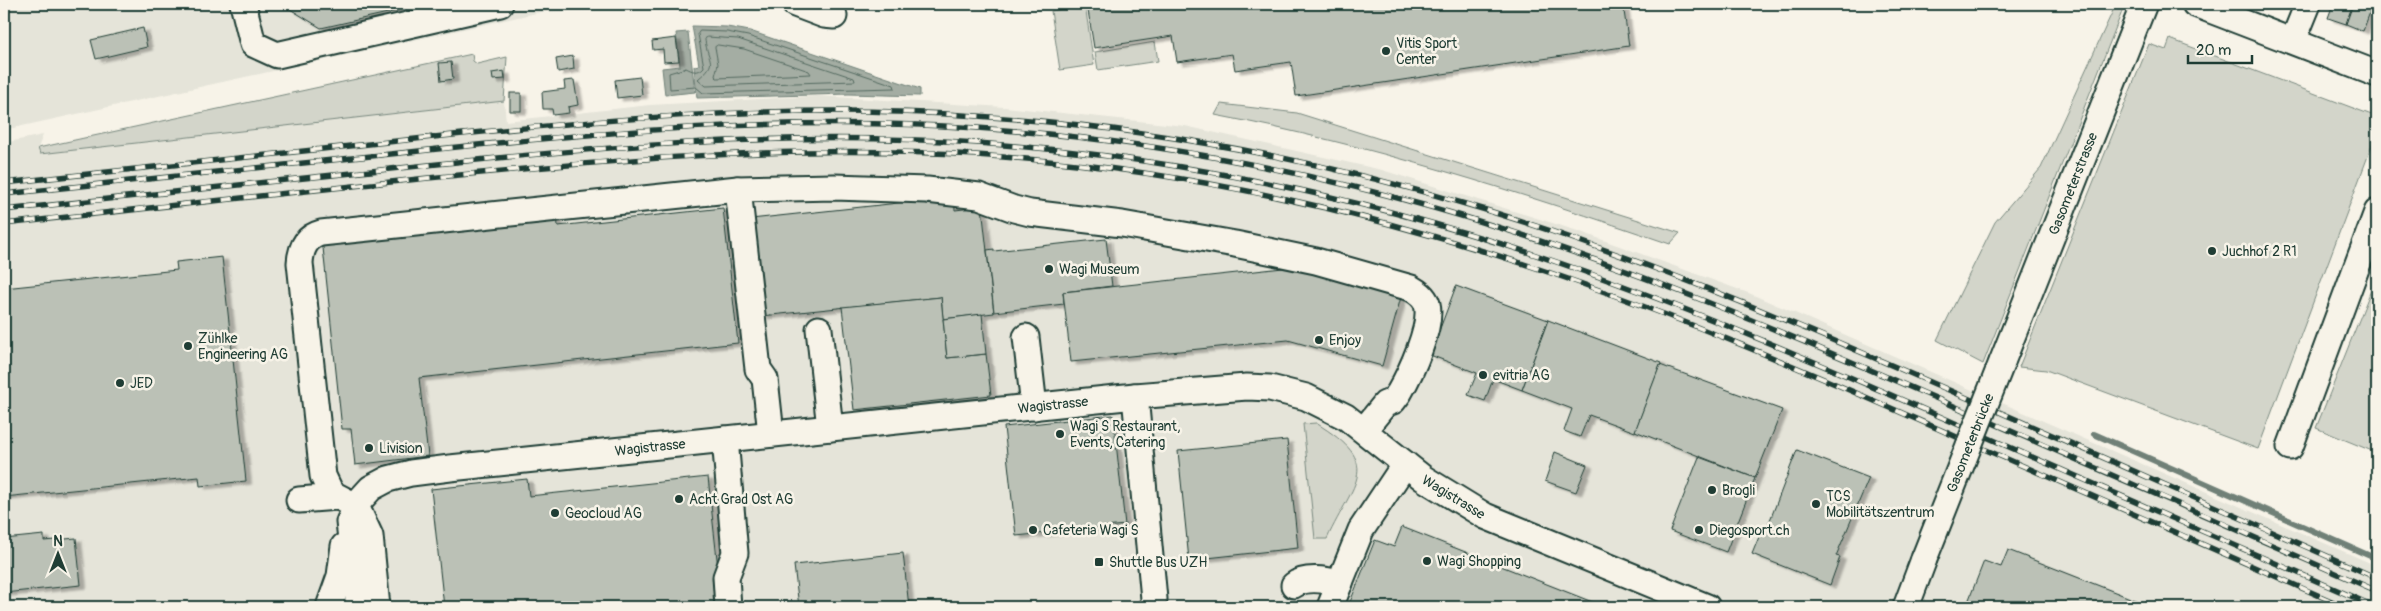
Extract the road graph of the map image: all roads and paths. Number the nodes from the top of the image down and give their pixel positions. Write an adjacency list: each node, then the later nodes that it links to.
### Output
1 (244, 4): 2 (street)
2 (500, 4)
3 (795, 4): 7 (street)
4 (2144, 4): 14 (street, Gasometerstrasse)
5 (2195, 4): 8 (street)
6 (2308, 4): 8 (street)
7 (834, 16)
8 (2293, 41): 9 (street)
9 (2377, 74)
10 (738, 189): 18 (street); 19 (street); 24 (street)
11 (2377, 212): 21 (street)
12 (819, 329): 17 (street)
13 (1026, 337): 16 (street)
14 (2002, 362): 34 (street, Gasometerbrücke, bridge)
15 (1135, 396): 16 (street, Wagistrasse); 18 (street, Wagistrasse); 31 (street)
16 (1034, 406): 17 (street, Wagistrasse)
17 (830, 428): 19 (street, Wagistrasse)
18 (1364, 430): 22 (street, Wagistrasse)
19 (771, 434): 20 (street, Wagistrasse)
20 (725, 439): 24 (street, Wagistrasse); 30 (street)
21 (2290, 447)
22 (1405, 464): 25 (street); 33 (street, Wagistrasse)
23 (298, 500): 24 (street)
24 (347, 508): 27 (street); 28 (street); 29 (street)
25 (1340, 583): 26 (street); 32 (street)
26 (1294, 586)
27 (329, 607)
28 (359, 607)
29 (378, 607)
30 (728, 607)
31 (1153, 607)
32 (1330, 607)
33 (1707, 607)
34 (1906, 607)

